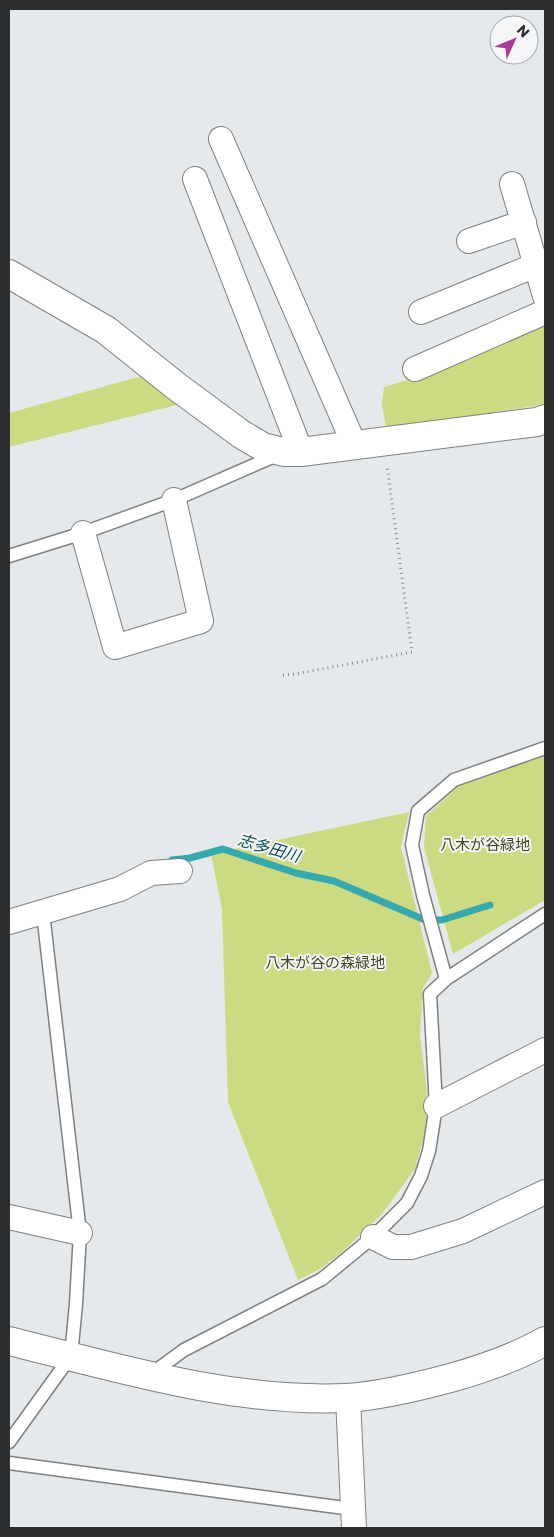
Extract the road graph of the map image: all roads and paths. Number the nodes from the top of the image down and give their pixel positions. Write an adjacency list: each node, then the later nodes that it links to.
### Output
1 (221, 139): 14 (street)
2 (194, 179): 15 (street)
3 (512, 184): 4 (street)
4 (524, 222): 5 (street); 6 (street)
5 (469, 241)
6 (536, 265): 8 (street); 9 (street)
7 (9, 274): 15 (street)
8 (545, 296)
9 (421, 312)
10 (545, 312): 11 (street)
11 (415, 369)
12 (545, 420): 13 (street)
13 (384, 441): 14 (street); 19 (path)
14 (353, 445): 15 (street)
15 (293, 452): 16 (lane)
16 (174, 500): 17 (lane); 17 (street)
17 (83, 533): 18 (lane)
18 (9, 556)
19 (283, 675)
20 (545, 748): 25 (lane)
21 (180, 871): 22 (street)
22 (43, 913): 24 (street); 30 (lane)
23 (545, 914): 25 (lane)
24 (9, 922)
25 (446, 979): 27 (lane)
26 (545, 1050): 27 (street)
27 (436, 1106): 31 (lane)
28 (545, 1192): 31 (street)
29 (9, 1217): 30 (street)
30 (80, 1233): 34 (lane)
31 (373, 1236): 35 (lane)
32 (9, 1341): 34 (street)
33 (545, 1342): 36 (street)
34 (71, 1356): 35 (street); 37 (lane)
35 (151, 1375): 36 (street)
36 (348, 1398): 39 (street)
37 (9, 1442)
38 (9, 1463): 39 (lane)
39 (353, 1518)

